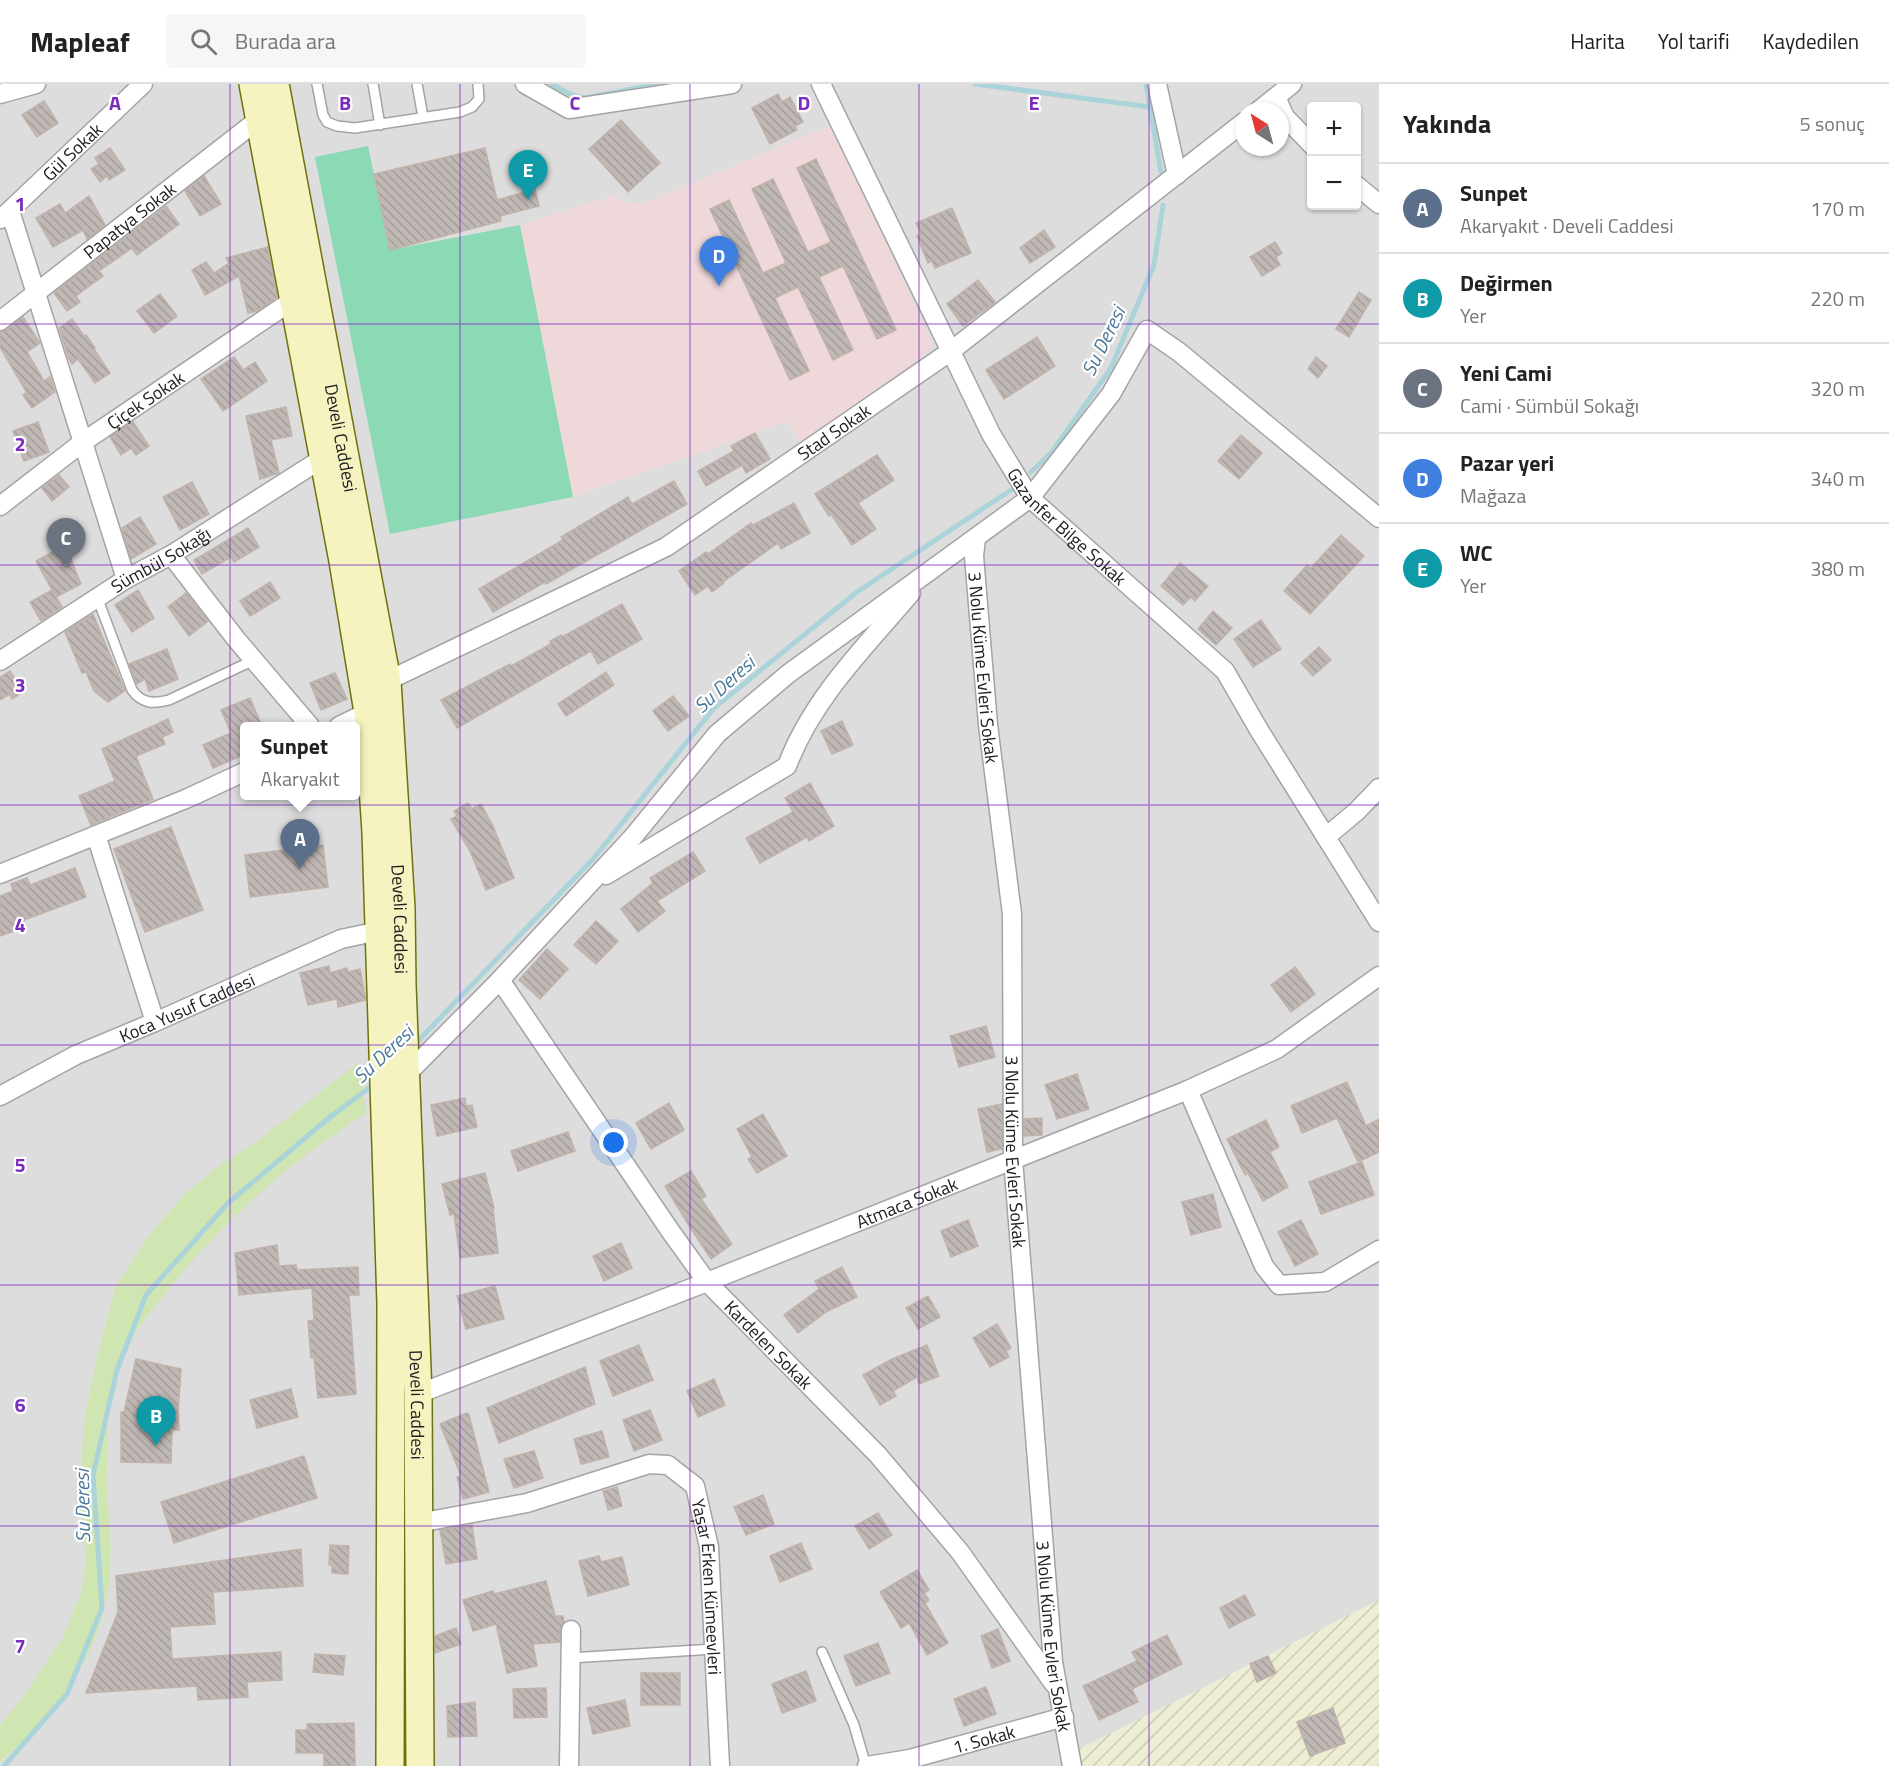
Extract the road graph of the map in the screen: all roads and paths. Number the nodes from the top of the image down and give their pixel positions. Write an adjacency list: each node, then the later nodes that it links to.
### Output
1 (36, 84): 14 (street)
2 (143, 84): 25 (street, Gül Sokak)
3 (253, 84): 18 (main road, Develi Caddesi)
4 (275, 84): 42 (main road, Develi Caddesi)
5 (317, 84): 19 (lane)
6 (373, 84): 19 (lane)
7 (417, 84): 17 (lane)
8 (478, 84): 17 (lane)
9 (525, 84): 10 (street)
10 (732, 84)
11 (821, 84): 29 (street, Gazanfer Bilge Sokak)
12 (1157, 84): 22 (street)
13 (1292, 84): 15 (street)
14 (0, 94)
15 (1276, 97): 16 (street); 21 (street)
16 (1270, 102)
17 (423, 117): 19 (lane)
18 (260, 120): 26 (street, Papatya Sokak); 27 (main road, Develi Caddesi)
19 (380, 125)
20 (1235, 130): 22 (street, Stad Sokak)
21 (1307, 141)
22 (1177, 175): 29 (street, Stad Sokak)
23 (1361, 189): 24 (street)
24 (1379, 204)
25 (5, 215): 26 (street)
26 (37, 293): 28 (street, Papatya Sokak); 30 (street)
27 (293, 300): 30 (street, Çiçek Sokak); 31 (main road, Develi Caddesi)
28 (0, 321)
29 (951, 351): 32 (street, Gazanfer Bilge Sokak); 42 (street, Stad Sokak)
30 (83, 442): 33 (street, Çiçek Sokak); 38 (street)
31 (323, 458): 36 (street, Sümbül Sokağı); 43 (main road, Develi Caddesi)
32 (1030, 498): 34 (street); 35 (street); 49 (street, Gazanfer Bilge Sokak)
33 (0, 506)
34 (1379, 518)
35 (976, 538): 37 (street); 60 (street, 3 Nolu Küme Evleri Sokak)
36 (171, 555): 38 (street, Sümbül Sokağı); 40 (street)
37 (928, 572): 51 (street); 51 (street)
38 (126, 579): 39 (street, Sümbül Sokağı)
39 (98, 597): 40 (lane); 41 (street, Sümbül Sokağı)
40 (254, 660): 44 (street)
41 (0, 661)
42 (387, 681): 57 (main road, Develi Caddesi)
43 (368, 712): 45 (street); 53 (main road, Develi Caddesi)
44 (307, 722)
45 (347, 722)
46 (240, 774): 48 (street)
47 (1379, 788): 49 (street)
48 (96, 835): 50 (street); 56 (street)
49 (1326, 837): 52 (street, Gazanfer Bilge Sokak)
50 (0, 874)
51 (589, 885): 55 (street)
52 (1379, 922)
53 (379, 931): 56 (street, Koca Yusuf Caddesi); 57 (main road, Develi Caddesi)
54 (1379, 976): 58 (street, Atmaca Sokak)
55 (500, 980): 57 (street); 62 (street, Kardelen Sokak)
56 (155, 1022): 59 (street, Koca Yusuf Caddesi)
57 (398, 1074): 63 (main road, Develi Caddesi); 71 (main road, Develi Caddesi)
58 (1188, 1090): 60 (street, Atmaca Sokak); 61 (street)
59 (0, 1096)
60 (1013, 1159): 62 (street, Atmaca Sokak); 69 (street, 3 Nolu Küme Evleri Sokak)
61 (1379, 1250)
62 (707, 1282): 63 (street, Atmaca Sokak); 69 (street, Kardelen Sokak)
63 (418, 1394): 64 (main road, Develi Caddesi)
64 (418, 1523): 66 (street, Yaşar Erken Kümeevleri); 72 (main road, Develi Caddesi)
65 (571, 1630): 68 (street)
66 (714, 1649): 68 (lane); 74 (street, Yaşar Erken Kümeevleri)
67 (822, 1652): 75 (lane)
68 (570, 1658): 73 (street)
69 (1059, 1692): 70 (street, 3 Nolu Küme Evleri Sokak)
70 (1064, 1717): 75 (street, 1. Sokak); 76 (street, 3 Nolu Küme Evleri Sokak)
71 (390, 1766)
72 (420, 1766)
73 (569, 1766)
74 (720, 1766)
75 (867, 1766)
76 (1072, 1766)

